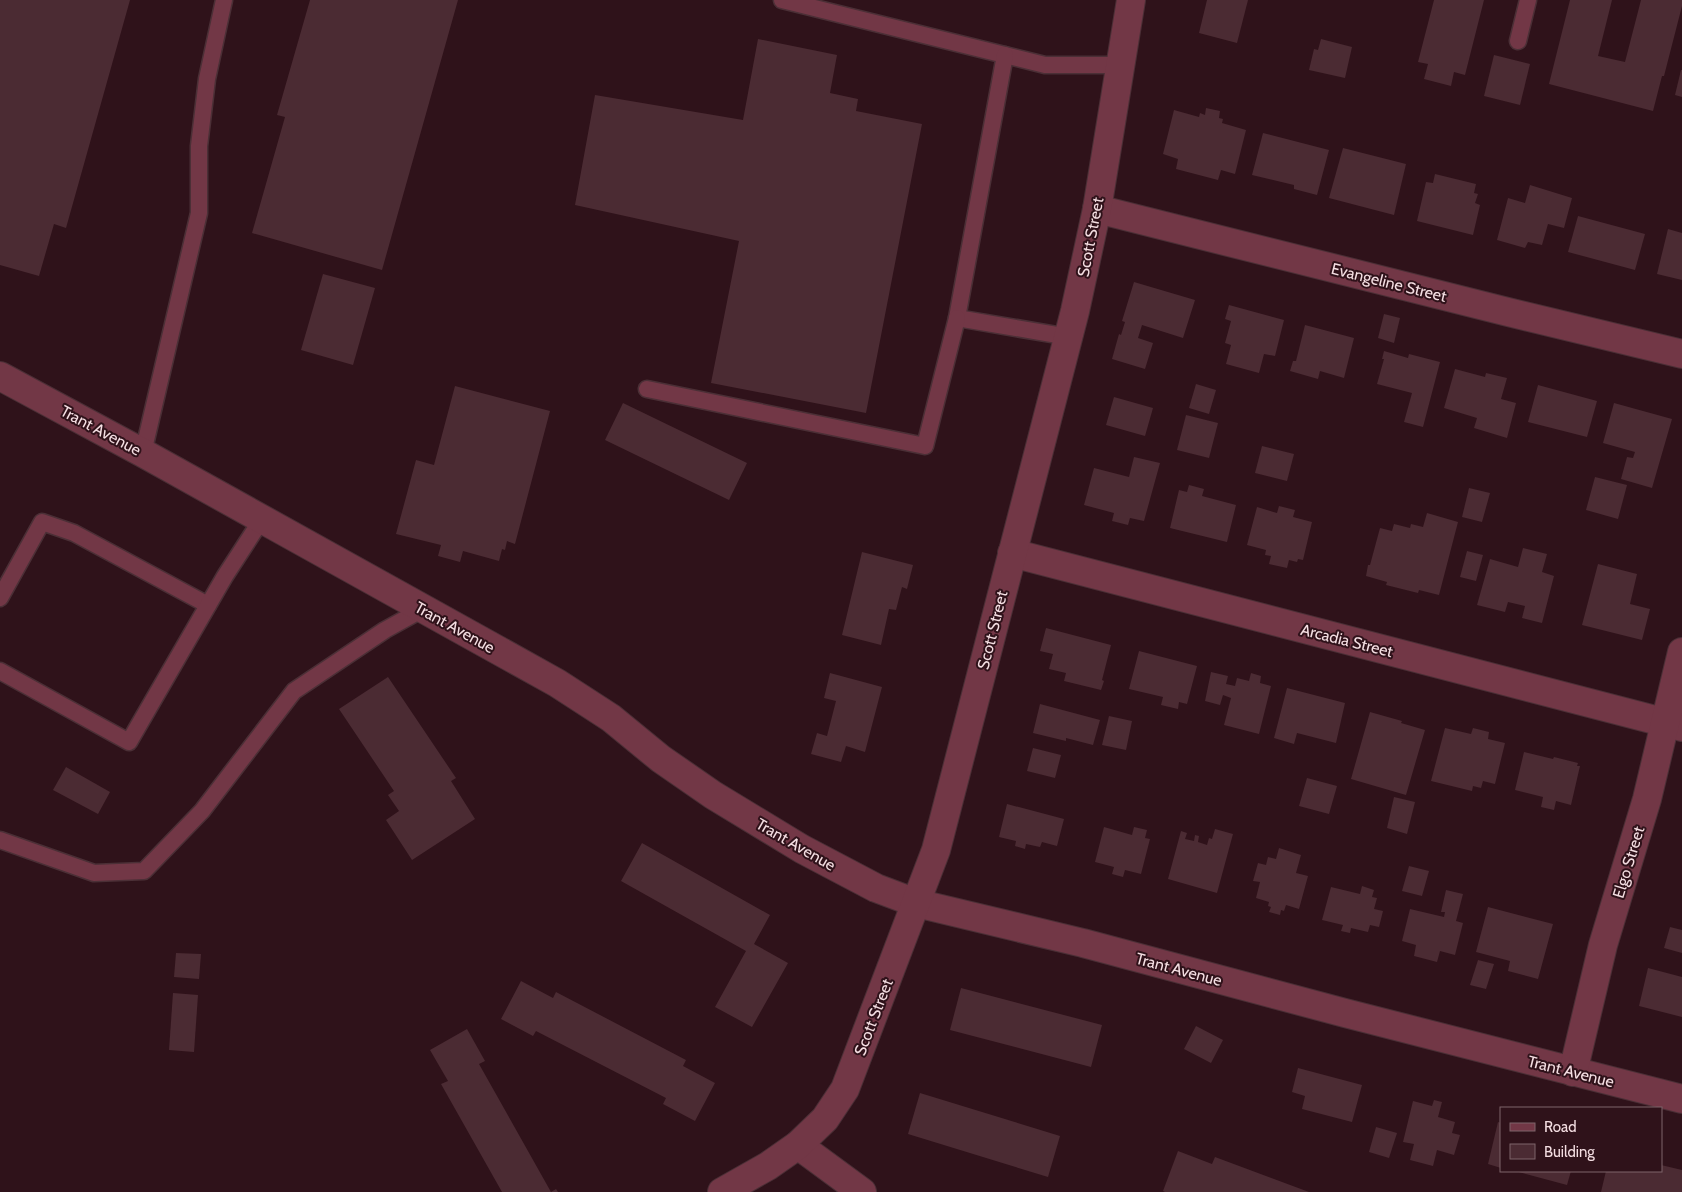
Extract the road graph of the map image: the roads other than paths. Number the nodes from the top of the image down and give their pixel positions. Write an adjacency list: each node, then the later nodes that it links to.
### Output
1 (224, 0): 14 (lane)
2 (782, 0): 6 (lane)
3 (1131, 0): 7 (street, Scott Street)
4 (1528, 0): 5 (lane)
5 (1518, 41)
6 (1005, 55): 7 (lane); 9 (lane)
7 (1119, 65): 8 (street, Scott Street)
8 (1097, 209): 10 (street, Scott Street); 11 (street, Evangeline Street)
9 (957, 318): 10 (lane); 13 (lane)
10 (1069, 337): 16 (street, Scott Street)
11 (1682, 354)
12 (0, 376): 14 (street, Trant Avenue)
13 (647, 389)
14 (143, 453): 15 (street, Trant Avenue)
15 (262, 519): 18 (lane); 19 (street, Trant Avenue)
16 (1012, 553): 22 (street, Arcadia Street); 24 (street, Scott Street)
17 (0, 598): 18 (lane)
18 (208, 605): 21 (lane)
19 (423, 609): 23 (lane); 24 (street, Trant Avenue)
20 (1682, 652): 22 (street, Elgo Street)
21 (0, 671)
22 (1673, 725): 25 (street, Elgo Street)
23 (0, 840)
24 (916, 903): 25 (street, Trant Avenue); 27 (street, Scott Street)
25 (1573, 1072): 26 (street, Trant Avenue)
26 (1682, 1100)
27 (798, 1145): 28 (street, Scott Street); 29 (street)
28 (722, 1192)
29 (862, 1192)

